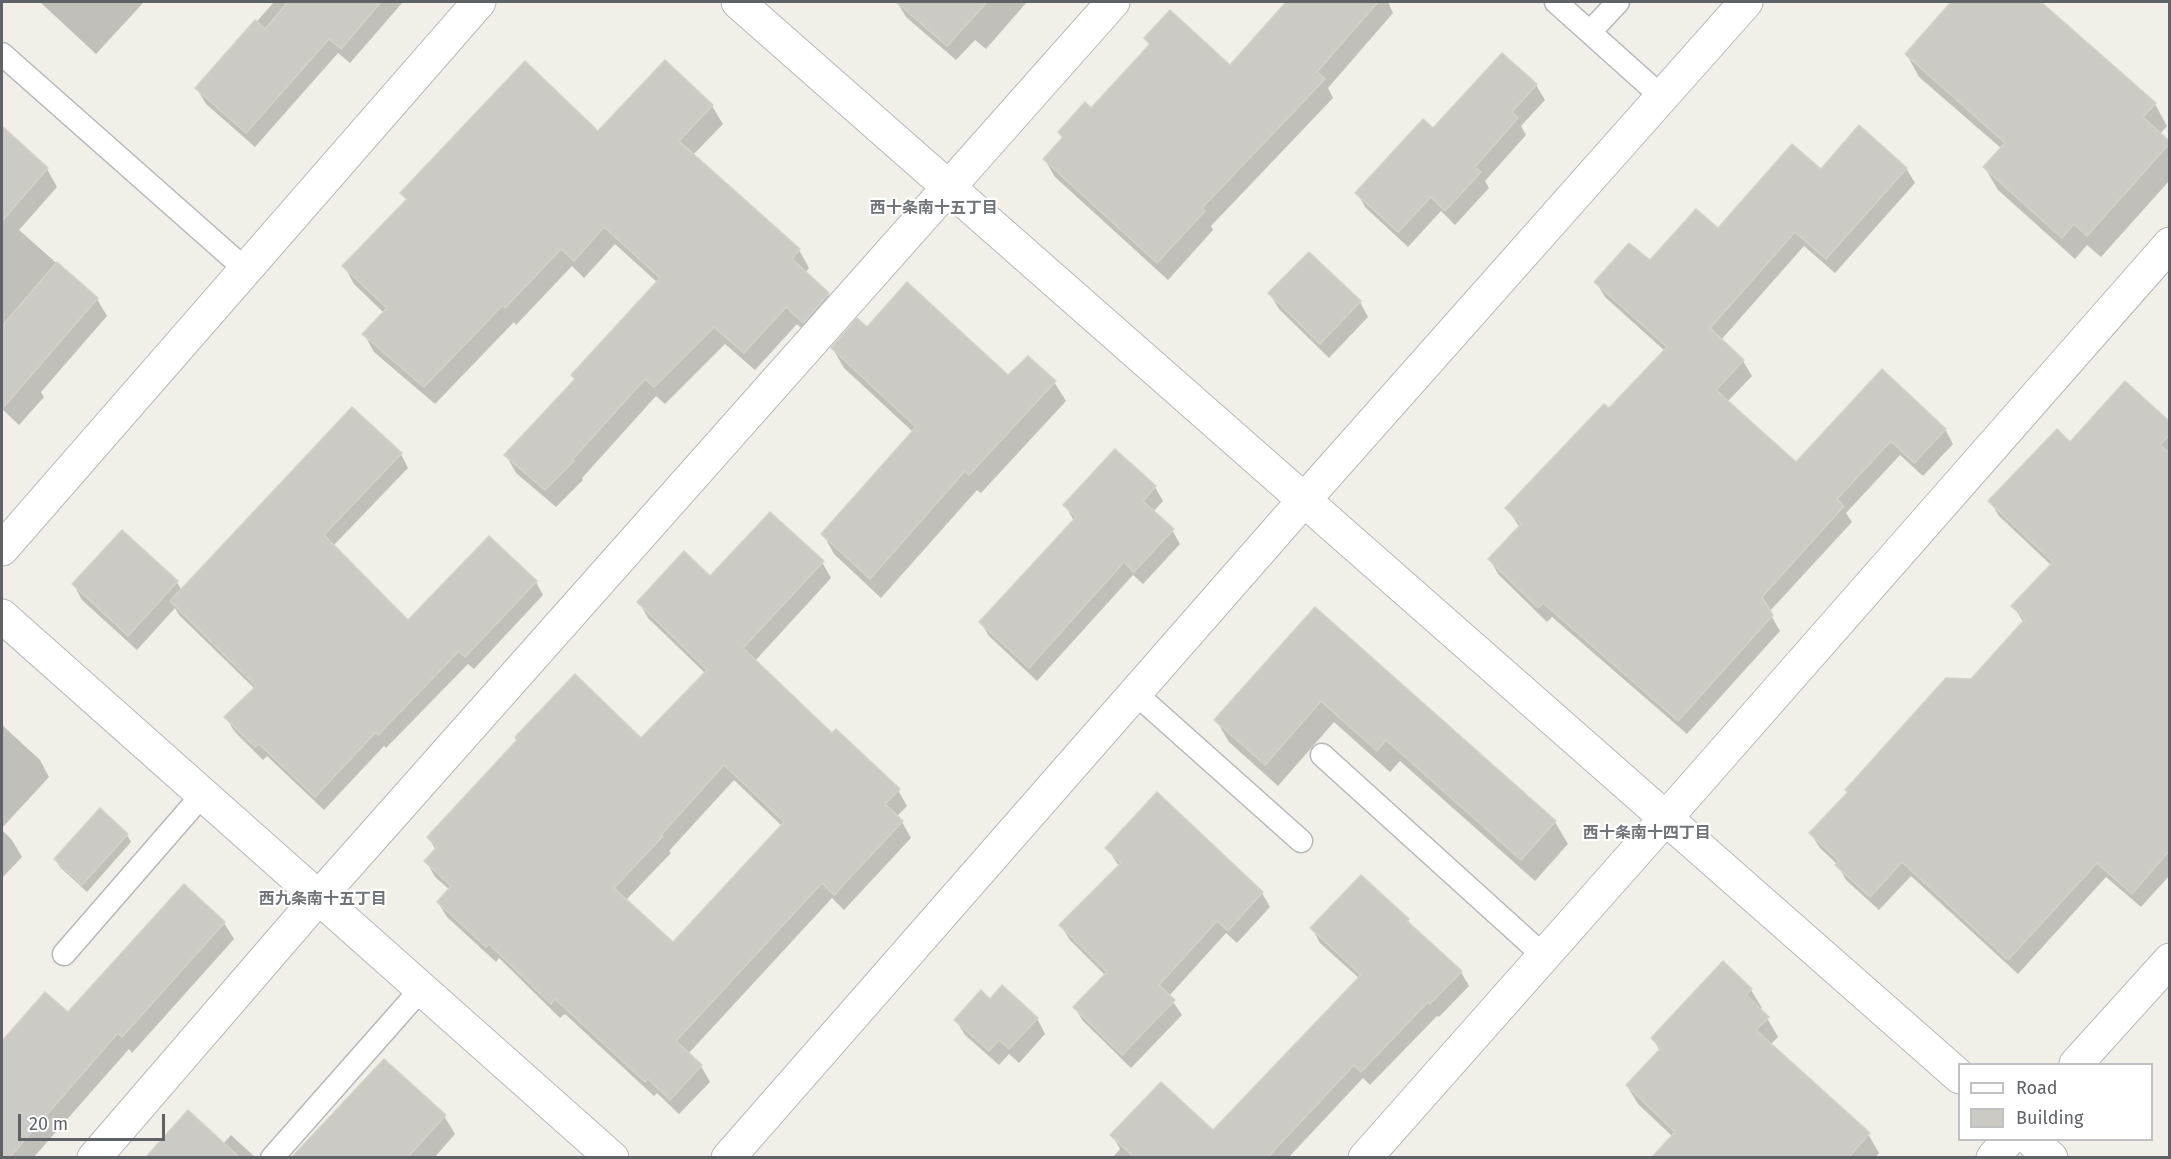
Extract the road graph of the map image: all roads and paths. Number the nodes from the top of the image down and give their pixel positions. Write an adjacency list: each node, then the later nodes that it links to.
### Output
1 (479, 2): 12 (street)
2 (738, 2): 10 (street)
3 (1113, 2): 10 (street)
4 (1556, 2): 7 (lane)
5 (1618, 2): 7 (lane)
6 (1746, 2): 9 (street)
7 (1590, 32): 9 (lane)
8 (2, 54): 12 (lane)
9 (1662, 97): 13 (street)
10 (950, 186): 13 (street); 21 (street)
11 (2169, 244): 19 (street)
12 (245, 269): 14 (street)
13 (1305, 499): 16 (street); 19 (street)
14 (2, 549)
15 (2, 616): 18 (street)
16 (1135, 693): 20 (lane); 33 (street)
17 (1322, 755): 23 (lane)
18 (203, 794): 21 (street); 22 (lane)
19 (1665, 819): 23 (street); 27 (street)
20 (1301, 841)
21 (319, 897): 25 (street); 30 (street)
22 (64, 954)
23 (1544, 956): 34 (street)
24 (2169, 960): 26 (street)
25 (422, 988): 31 (lane); 32 (street)
26 (2078, 1063)
27 (1958, 1076)
28 (2007, 1141): 35 (street)
29 (2032, 1141): 36 (street)
30 (94, 1158)
31 (272, 1158)
32 (612, 1158)
33 (728, 1158)
34 (1365, 1158)
35 (1993, 1158)
36 (2051, 1158)

